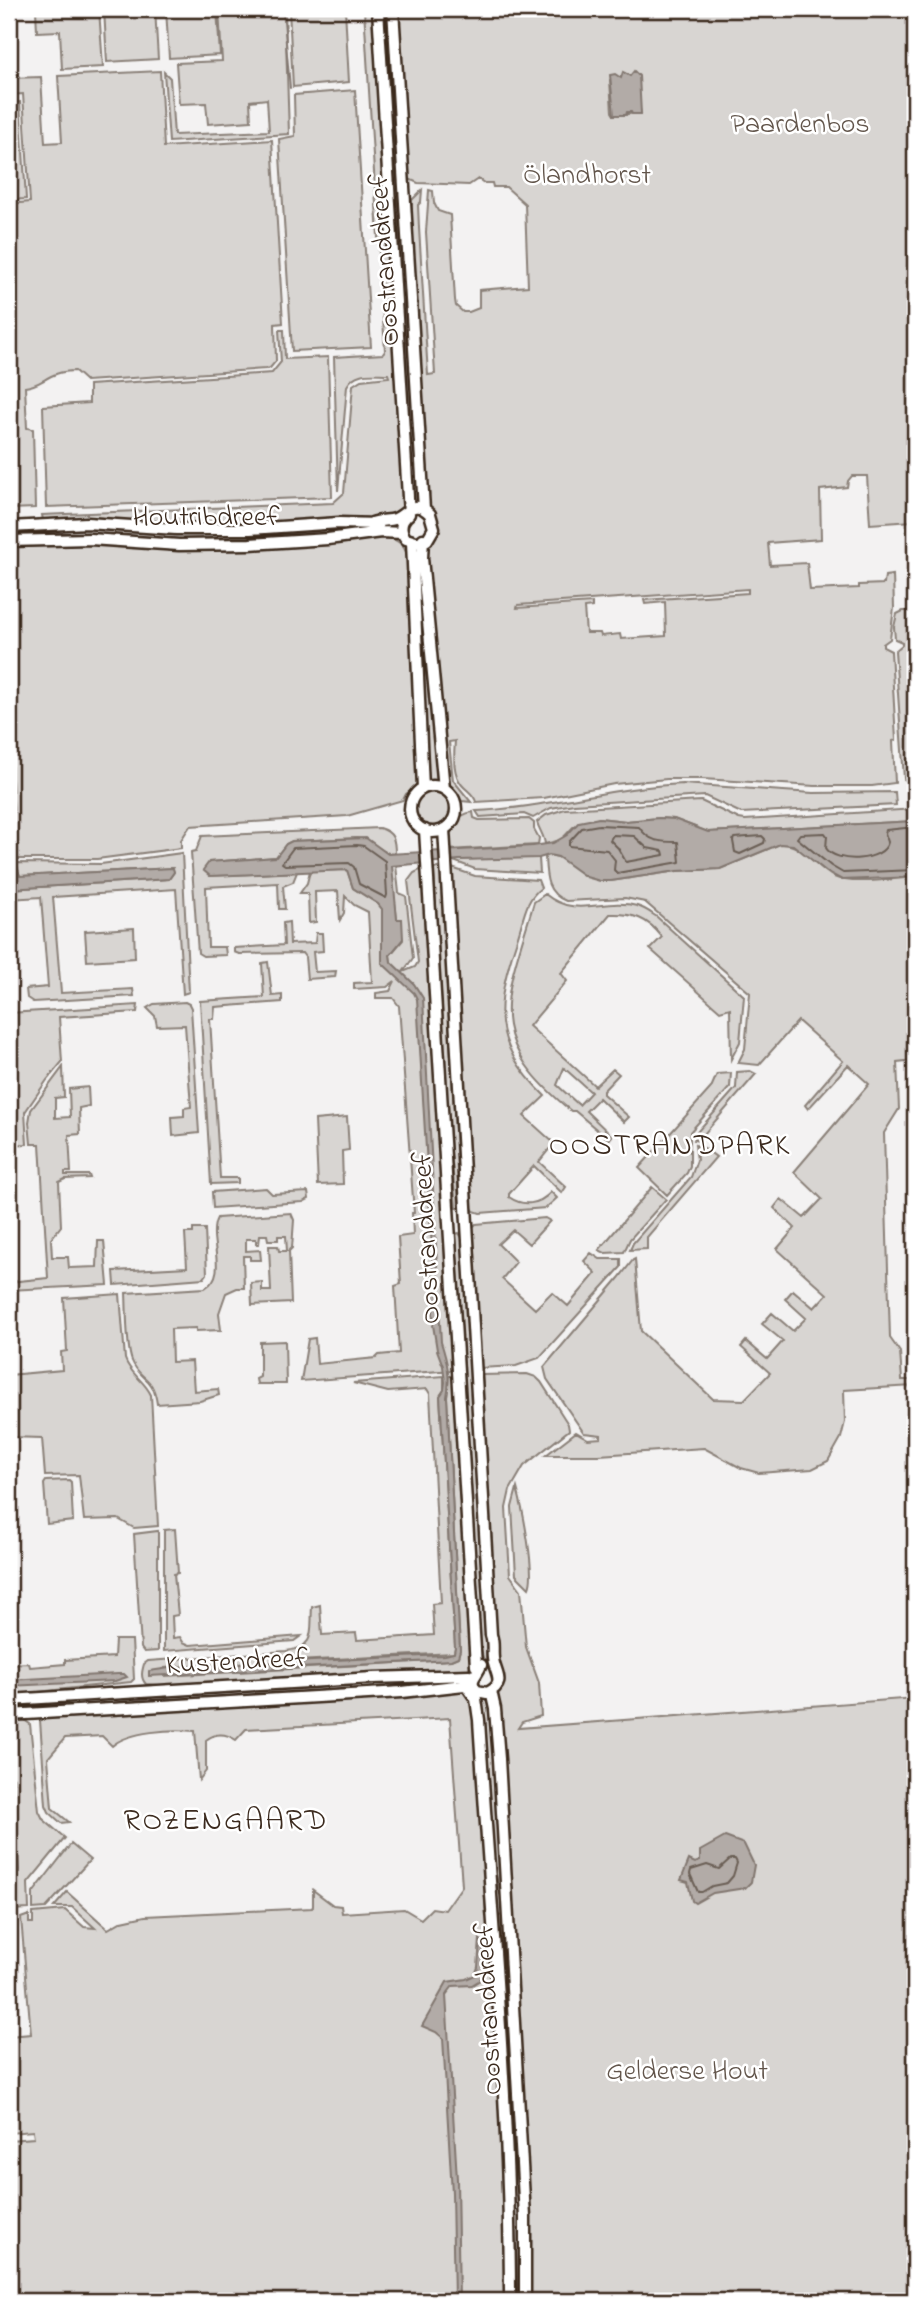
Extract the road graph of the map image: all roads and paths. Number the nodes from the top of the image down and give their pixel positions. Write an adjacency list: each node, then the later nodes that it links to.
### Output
1 (378, 9): 4 (main road, Oostranddreef)
2 (393, 9): 3 (main road, Oostranddreef)
3 (424, 509): 4 (main road, Houtribdreef); 9 (main road, Oostranddreef)
4 (405, 515): 5 (main road, Houtribdreef); 6 (main road); 9 (main road)
5 (9, 527)
6 (402, 533): 7 (main road, Houtribdreef); 9 (main road)
7 (373, 534): 8 (main road, Houtribdreef); 10 (main road)
8 (9, 541)
9 (419, 542): 10 (main road); 12 (main road)
10 (411, 572): 11 (main road)
11 (423, 788): 12 (main road); 14 (main road)
12 (444, 789): 13 (main road)
13 (444, 829): 14 (main road); 15 (main road, Oostranddreef)
14 (425, 830): 15 (main road, Oostranddreef)
15 (485, 1666): 16 (main road); 16 (main road)
16 (476, 1688): 17 (main road, Kustendreef); 18 (main road, Kustendreef); 19 (main road, Oostranddreef); 20 (main road, Oostranddreef)
17 (9, 1700)
18 (9, 1715)
19 (510, 2301)
20 (524, 2301)

